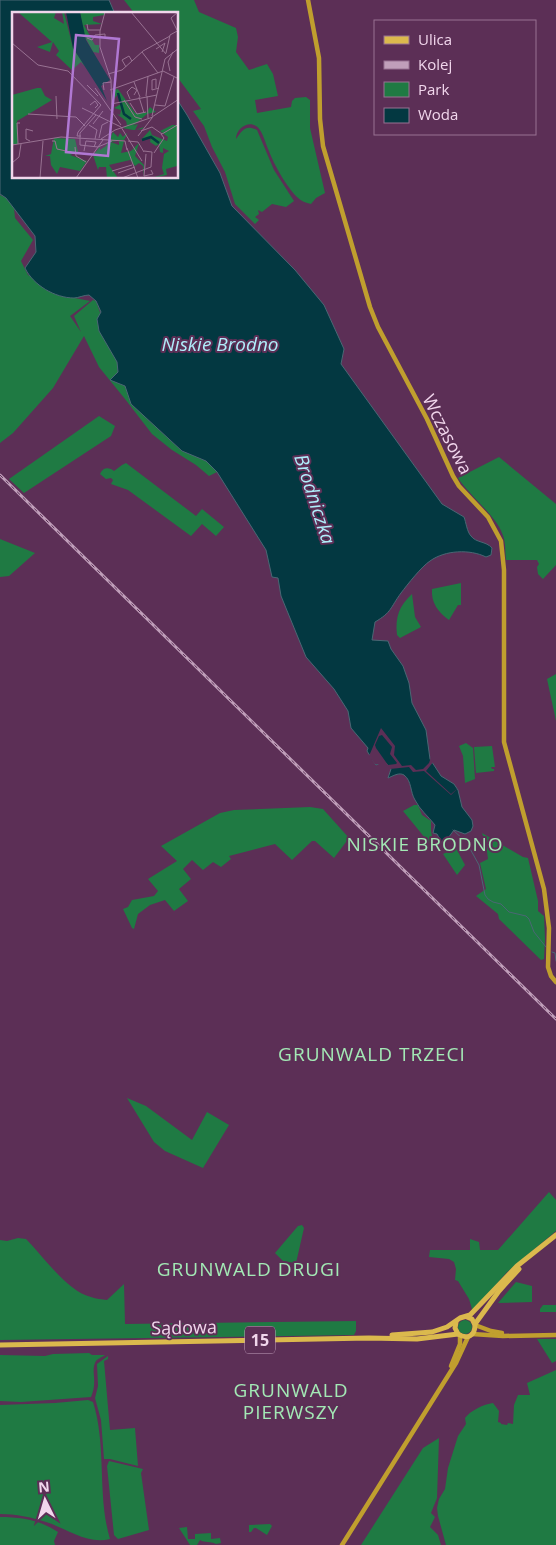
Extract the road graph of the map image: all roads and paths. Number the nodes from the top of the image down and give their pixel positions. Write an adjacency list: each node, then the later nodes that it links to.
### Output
1 (308, 0): 2 (street, Wczasowa)
2 (556, 982)
3 (556, 1234): 4 (main road, 15)
4 (531, 1255): 5 (main road, 15); 7 (main road, 15)
5 (467, 1317): 6 (main road, 15); 7 (main road)
6 (456, 1322): 8 (main road); 12 (main road, Sądowa / 15)
7 (475, 1325): 9 (street); 11 (main road, 15)
8 (459, 1335): 11 (main road, 15); 12 (main road, Sądowa / 15); 14 (street)
9 (514, 1335): 10 (street); 11 (street)
10 (556, 1335)
11 (470, 1336): 14 (street)
12 (369, 1338): 13 (main road, Sądowa / 15)
13 (0, 1344)
14 (449, 1372): 15 (street)
15 (342, 1545)

